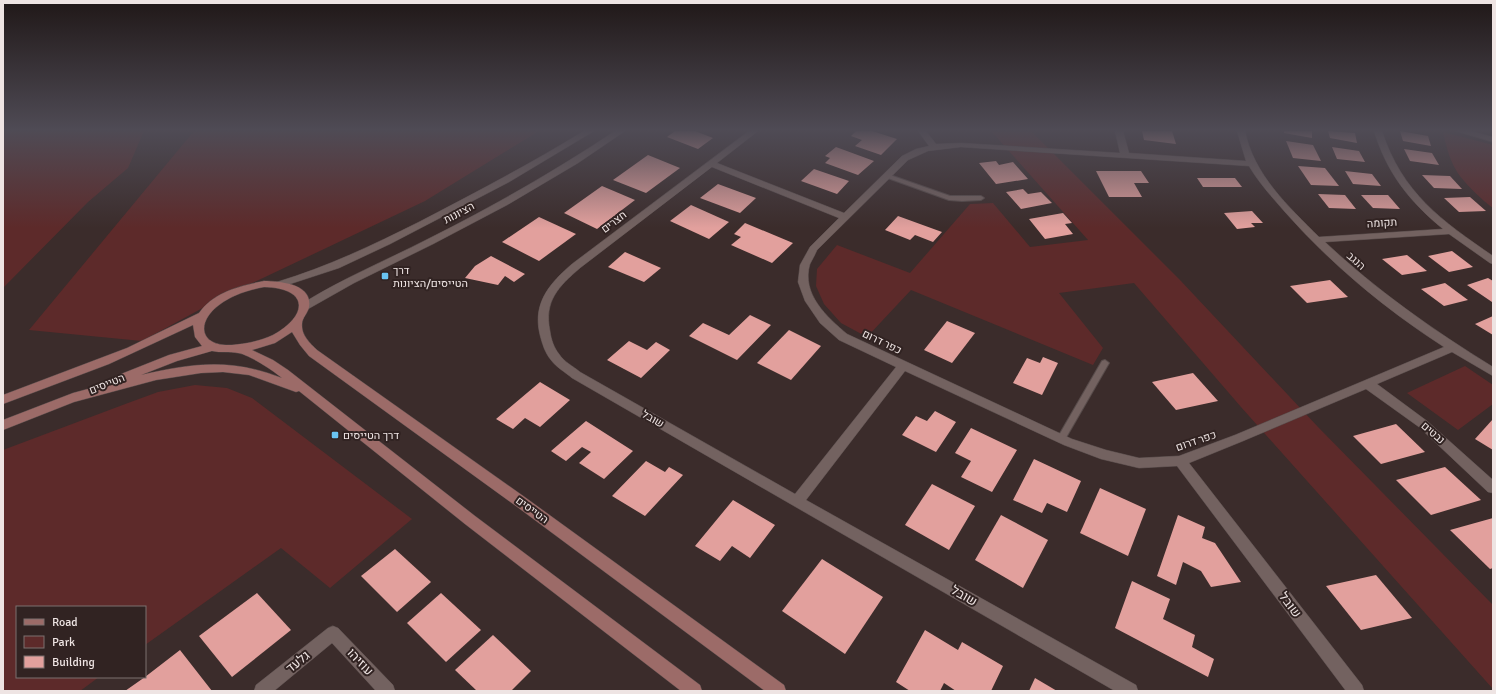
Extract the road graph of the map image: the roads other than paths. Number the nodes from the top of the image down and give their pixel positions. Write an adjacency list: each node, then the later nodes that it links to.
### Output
1 (534, 163): 14 (street, הציונות)
2 (569, 163): 15 (street, הציונות)
3 (900, 163): 8 (street, כפר דרום)
4 (1242, 163): 7 (street, כפר דרום)
5 (1390, 163): 11 (street)
6 (712, 164): 10 (street); 16 (street, חצרים)
7 (1252, 164): 12 (street, הנגב)
8 (887, 176): 9 (lane); 10 (street, כפר דרום)
9 (981, 198)
10 (846, 217): 23 (street, כפר דרום)
11 (1450, 231): 12 (street, תקומה); 13 (street)
12 (1316, 240): 20 (street, הנגב)
13 (1493, 261)
14 (281, 284): 15 (main road); 17 (main road)
15 (304, 307): 18 (main road)
16 (544, 310): 33 (street, שובל)
17 (204, 315): 19 (main road); 28 (main road, הטייסים)
18 (296, 322): 21 (main road); 38 (main road, הטייסים)
19 (212, 347): 21 (main road); 27 (main road, הטייסים)
20 (1451, 348): 24 (street, הנגב); 25 (street, כפר דרום)
21 (240, 349): 26 (main road)
22 (1105, 363): 30 (lane)
23 (903, 366): 30 (street, כפר דרום); 33 (street)
24 (1493, 372)
25 (1367, 383): 31 (street, כפר דרום); 32 (street, נבטים)
26 (308, 393): 27 (main road); 37 (main road)
27 (72, 398): 29 (main road, הטייסים)
28 (3, 400)
29 (3, 425)
30 (1061, 439): 31 (street, כפר דרום)
31 (1180, 461): 40 (street, שובל)
32 (1493, 488)
33 (798, 500): 39 (street, שובל)
34 (333, 633): 35 (street, גלעד); 36 (street, עוזיהו)
35 (262, 691)
36 (387, 691)
37 (694, 691)
38 (778, 691)
39 (1130, 691)
40 (1356, 691)

